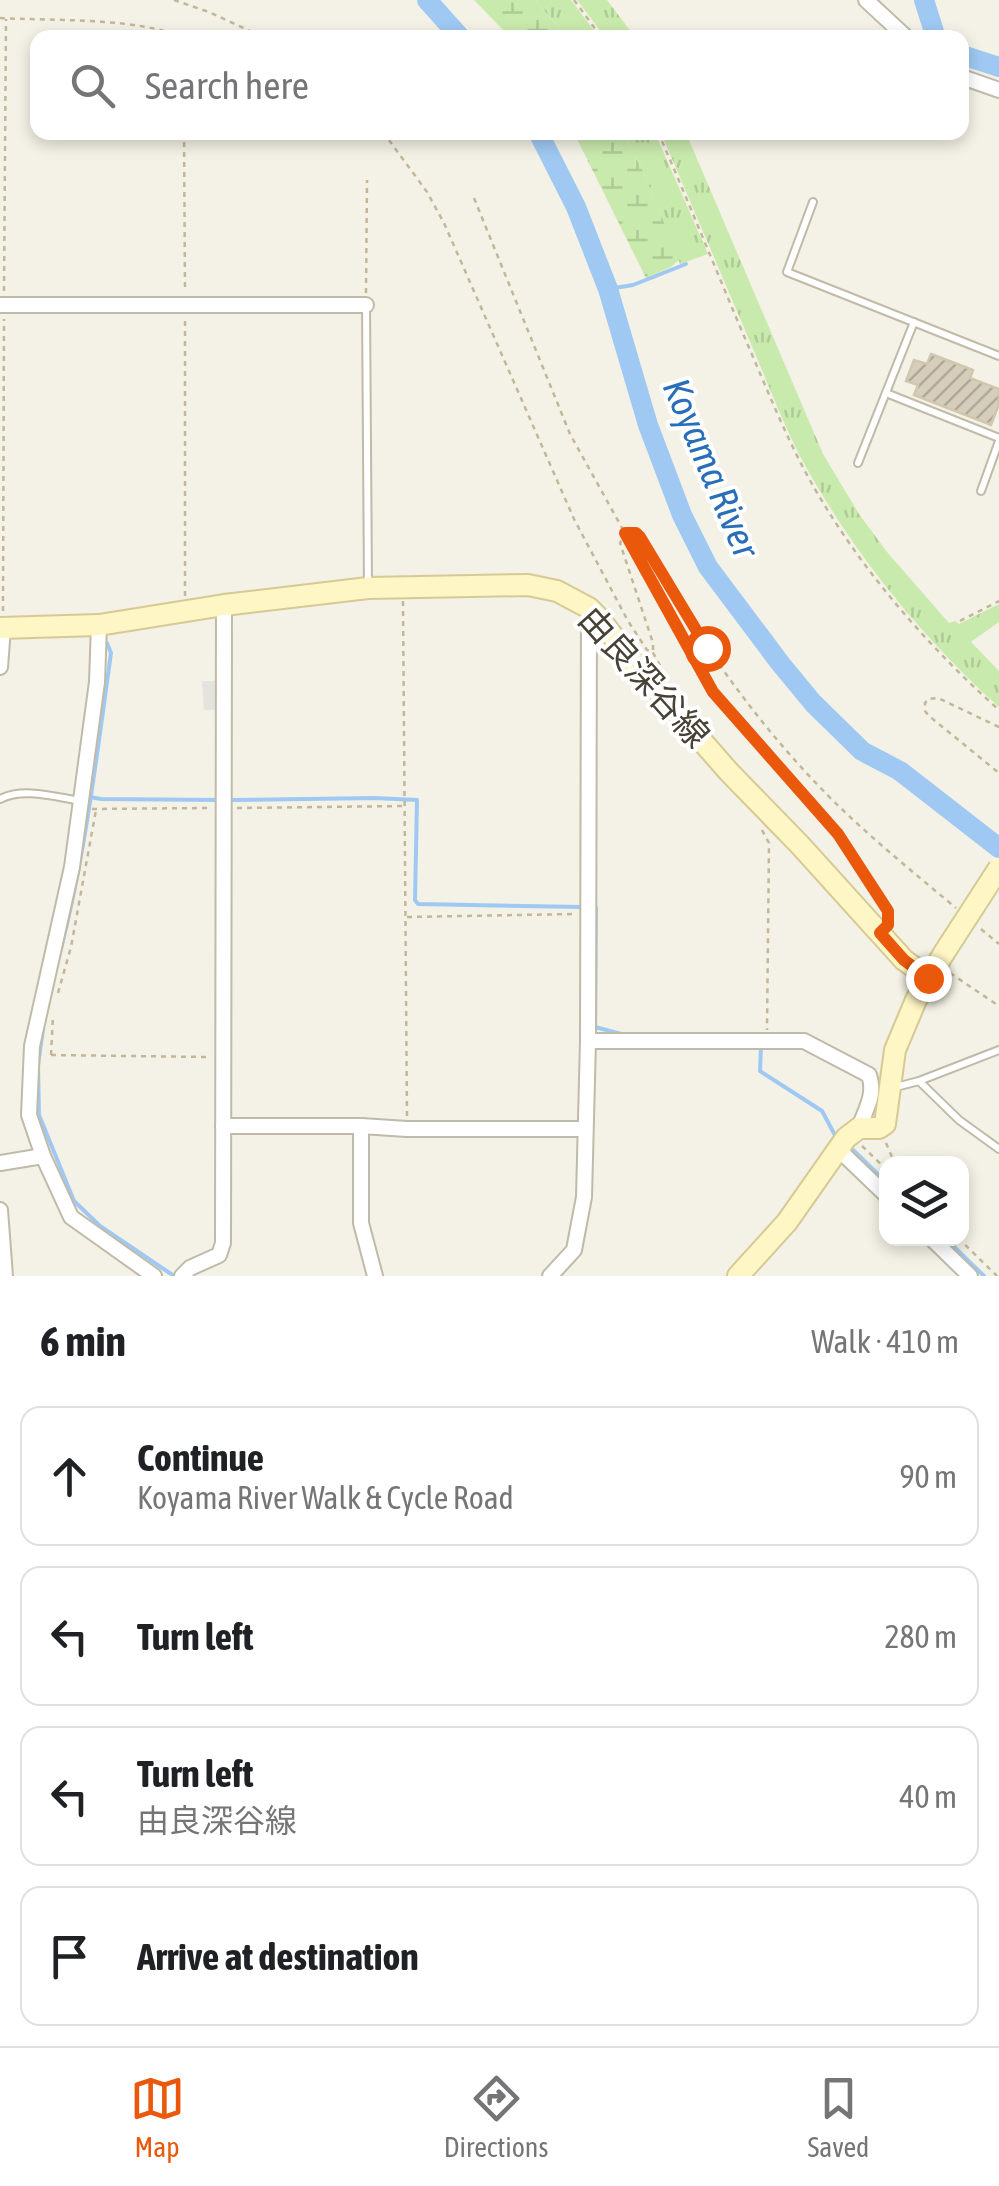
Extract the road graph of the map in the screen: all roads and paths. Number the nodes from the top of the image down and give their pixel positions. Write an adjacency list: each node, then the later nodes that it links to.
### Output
1 (174, 0): 6 (path)
2 (574, 0): 7 (path)
3 (866, 0): 8 (street)
4 (3, 19): 5 (path); 18 (path)
5 (155, 30)
6 (248, 30)
7 (596, 30)
8 (898, 30)
9 (969, 79): 10 (street)
10 (999, 90)
11 (184, 140): 17 (path)
12 (389, 140): 26 (path)
13 (661, 140): 37 (path)
14 (367, 180): 19 (path)
15 (474, 198): 26 (path)
16 (813, 202): 20 (lane)
17 (185, 304): 18 (street); 19 (street); 32 (path)
18 (2, 305): 35 (path)
19 (366, 305): 27 (lane)
20 (914, 322): 21 (lane); 22 (lane)
21 (999, 356)
22 (886, 393): 23 (lane); 24 (lane)
23 (999, 440): 25 (lane)
24 (858, 463)
25 (981, 492)
26 (625, 533): 47 (path); 51 (path)
27 (368, 588): 28 (main road, 由良深谷線); 30 (main road, 由良深谷線)
28 (403, 588): 31 (main road, 由良深谷線); 42 (path)
29 (999, 601): 33 (path)
30 (224, 605): 32 (main road, 由良深谷線); 43 (street)
31 (590, 608): 48 (street); 51 (main road, 由良深谷線)
32 (184, 612): 34 (main road, 由良深谷線)
33 (960, 621)
34 (99, 624): 35 (main road, 由良深谷線); 41 (street)
35 (2, 628): 36 (street)
36 (0, 667)
37 (999, 710)
38 (999, 727): 39 (path)
39 (999, 773)
40 (0, 799): 41 (lane)
41 (80, 805): 44 (path); 61 (street)
42 (406, 806): 43 (path); 49 (path)
43 (223, 808): 44 (path); 62 (street)
44 (96, 809): 54 (path)
45 (770, 853): 58 (path)
46 (999, 868): 53 (main road, bridge)
47 (957, 909)
48 (586, 914): 49 (path); 57 (street)
49 (405, 917): 69 (path)
50 (971, 920): 52 (path)
51 (880, 933): 53 (main road, 由良深谷線)
52 (999, 944)
53 (939, 967): 55 (path); 64 (main road)
54 (56, 1000)
55 (999, 1006)
56 (52, 1014): 60 (path)
57 (588, 1040): 58 (street); 68 (street)
58 (768, 1041): 70 (street)
59 (999, 1050): 63 (lane)
60 (51, 1054): 61 (path); 62 (path)
61 (30, 1057): 72 (street)
62 (223, 1058): 65 (street)
63 (919, 1080): 64 (lane); 71 (lane)
64 (889, 1088): 67 (main road)
65 (223, 1126): 66 (street); 82 (street)
66 (362, 1126): 69 (street); 83 (street)
67 (882, 1127): 70 (main road); 73 (path)
68 (585, 1128): 69 (street); 84 (street)
69 (406, 1130)
70 (849, 1137): 74 (path); 76 (street); 85 (main road)
71 (999, 1149)
72 (43, 1156): 75 (street); 81 (street)
73 (892, 1156)
74 (879, 1161)
75 (0, 1163)
76 (879, 1185)
77 (0, 1210): 80 (street)
78 (939, 1246): 86 (street)
79 (966, 1246): 87 (path)
80 (5, 1276)
81 (154, 1276)
82 (182, 1276)
83 (376, 1276)
84 (550, 1276)
85 (738, 1276)
86 (970, 1276)
87 (997, 1276)

